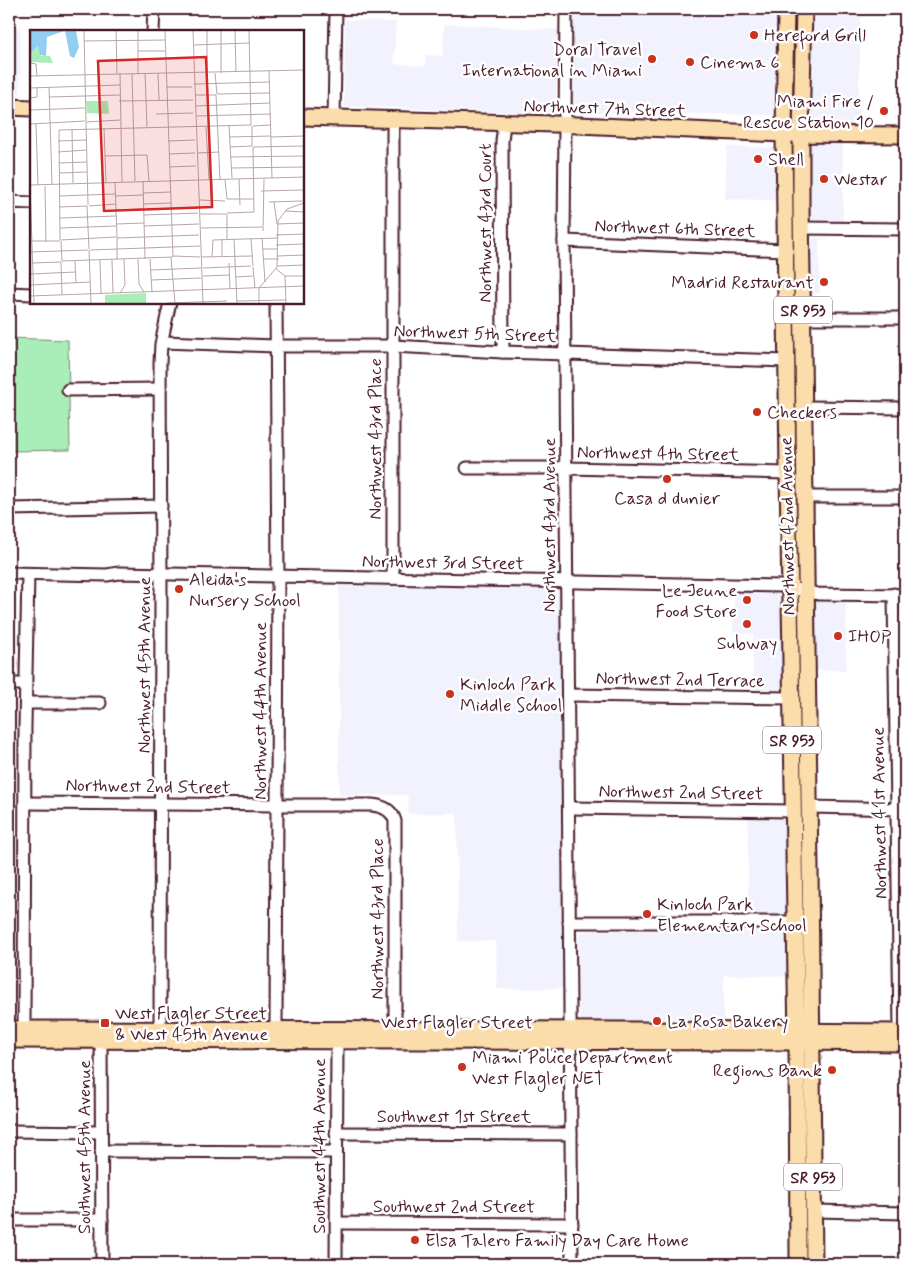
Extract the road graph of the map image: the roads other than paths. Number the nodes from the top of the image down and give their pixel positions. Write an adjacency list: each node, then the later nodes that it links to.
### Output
1 (154, 9): 6 (street)
2 (336, 9): 10 (street)
3 (566, 9): 13 (street, Northwest 43rd Avenue)
4 (786, 9): 14 (main road, Northwest 42nd Avenue / SR 953)
5 (804, 9): 15 (main road, Northwest 42nd Avenue / SR 953)
6 (153, 30)
7 (9, 107): 8 (main road)
8 (30, 108)
9 (304, 117): 10 (main road, Northwest 7th Street)
10 (334, 118): 11 (main road, Northwest 7th Street)
11 (393, 120): 12 (main road, Northwest 7th Street); 32 (street, Northwest 43rd Place)
12 (504, 123): 13 (main road, Northwest 7th Street); 33 (street, Northwest 43rd Court)
13 (564, 124): 14 (main road, Northwest 7th Street); 21 (street, Northwest 43rd Avenue)
14 (784, 134): 15 (main road, Northwest 7th Street); 22 (main road, Northwest 42nd Avenue / SR 953)
15 (801, 134): 16 (main road, Northwest 7th Street); 19 (main road, Northwest 42nd Avenue / SR 953)
16 (905, 135)
17 (9, 202): 18 (street)
18 (30, 203)
19 (801, 228): 20 (street); 28 (main road, Northwest 42nd Avenue / SR 953)
20 (905, 228)
21 (564, 241): 22 (street, Northwest 6th Street); 34 (street, Northwest 43rd Avenue)
22 (785, 250): 23 (main road, Northwest 42nd Avenue / SR 953)
23 (786, 288): 28 (main road); 35 (main road, Northwest 42nd Avenue / SR 953)
24 (9, 293): 25 (street)
25 (30, 294)
26 (170, 304): 30 (street, Northwest 45th Avenue)
27 (276, 304): 31 (street, Northwest 44th Avenue)
28 (803, 318): 29 (street); 38 (main road, Northwest 42nd Avenue / SR 953)
29 (905, 318)
30 (162, 342): 31 (street, Northwest 5th Street); 37 (street, Northwest 45th Avenue)
31 (276, 346): 32 (street, Northwest 5th Street); 50 (street, Northwest 44th Avenue)
32 (393, 346): 33 (street, Northwest 5th Street); 51 (street, Northwest 43rd Place)
33 (503, 352): 34 (street, Northwest 5th Street)
34 (565, 354): 35 (street, Northwest 5th Street); 41 (street, Northwest 43rd Avenue)
35 (786, 361): 38 (main road); 42 (main road, Northwest 42nd Avenue / SR 953)
36 (68, 390): 37 (street)
37 (160, 390): 45 (street, Northwest 45th Avenue)
38 (804, 400): 39 (street); 43 (main road, Northwest 42nd Avenue / SR 953)
39 (905, 408)
40 (467, 468): 41 (street, Northwest 4th Street)
41 (566, 468): 42 (street, Northwest 4th Street); 52 (street, Northwest 43rd Avenue)
42 (788, 473): 53 (main road, Northwest 42nd Avenue / SR 953)
43 (805, 496): 44 (street); 54 (main road, Northwest 42nd Avenue / SR 953)
44 (905, 497)
45 (161, 506): 46 (street); 49 (street, Northwest 45th Avenue)
46 (9, 509)
47 (9, 573): 48 (street, Northwest 3rd Street)
48 (28, 574): 49 (street, Northwest 3rd Street); 57 (street)
49 (162, 574): 50 (street, Northwest 3rd Street); 63 (street, Northwest 45th Avenue)
50 (278, 576): 51 (street, Northwest 3rd Street); 64 (street, Northwest 44th Avenue)
51 (393, 578): 52 (street, Northwest 3rd Street)
52 (567, 582): 53 (street, Northwest 3rd Street); 58 (street, Northwest 43rd Avenue)
53 (790, 588): 54 (street, Northwest 3rd Street); 59 (main road, Northwest 42nd Avenue / SR 953)
54 (807, 591): 55 (street, Northwest 3rd Street); 65 (main road, Northwest 42nd Avenue / SR 953)
55 (900, 595): 67 (street, Northwest 41st Avenue)
56 (9, 684): 57 (street)
57 (26, 684): 60 (street)
58 (568, 695): 59 (street, Northwest 2nd Terrace); 66 (street, Northwest 43rd Avenue)
59 (791, 698): 69 (main road, Northwest 42nd Avenue / SR 953)
60 (26, 703): 61 (street); 62 (street)
61 (100, 703)
62 (25, 803): 63 (street, Northwest 2nd Street); 77 (street)
63 (161, 804): 64 (street, Northwest 2nd Street); 74 (street, Northwest 45th Avenue)
64 (278, 805): 68 (street, Northwest 2nd Street); 75 (street, Northwest 44th Avenue)
65 (809, 807): 67 (street); 70 (main road, Northwest 42nd Avenue / SR 953)
66 (569, 808): 69 (street, Northwest 2nd Street); 71 (street, Northwest 43rd Avenue)
67 (901, 809): 82 (street, Northwest 41st Avenue)
68 (389, 811): 76 (street, Northwest 43rd Place)
69 (792, 811): 70 (main road); 72 (main road, Northwest 42nd Avenue / SR 953)
70 (810, 835): 81 (main road, Northwest 42nd Avenue / SR 953)
71 (569, 922): 72 (street); 80 (street, Northwest 43rd Avenue)
72 (794, 922): 81 (main road, Northwest 42nd Avenue / SR 953)
73 (9, 1029): 77 (main road, West Flagler Street)
74 (160, 1029): 75 (main road, West Flagler Street); 78 (main road, West Flagler Street)
75 (276, 1029): 79 (main road, West Flagler Street); 84 (main road)
76 (395, 1029): 79 (main road, West Flagler Street); 80 (main road, West Flagler Street)
77 (24, 1034): 78 (main road, West Flagler Street); 83 (main road, West Flagler Street)
78 (101, 1034): 84 (main road, West Flagler Street); 86 (street, Southwest 45th Avenue)
79 (340, 1035): 80 (main road, West Flagler Street); 84 (main road, West Flagler Street); 87 (street, Southwest 44th Avenue)
80 (570, 1035): 81 (main road, West Flagler Street); 88 (street, Northwest 43rd Avenue)
81 (804, 1036): 82 (main road, West Flagler Street); 91 (main road, SR 953); 93 (main road, SR 953)
82 (903, 1036)
83 (9, 1040)
84 (258, 1040)
85 (9, 1131): 86 (street)
86 (101, 1132): 89 (street, Southwest 45th Avenue)
87 (336, 1133): 88 (street, Southwest 1st Street); 90 (street, Southwest 44th Avenue)
88 (571, 1134): 98 (street, Northwest 43rd Avenue)
89 (101, 1151): 90 (street); 96 (street, Southwest 45th Avenue)
90 (336, 1152): 97 (street, Southwest 44th Avenue)
91 (797, 1183): 92 (main road, SR 953); 93 (main road)
92 (798, 1211): 99 (main road); 103 (main road, SR 953)
93 (814, 1211): 94 (street); 99 (main road, SR 953)
94 (905, 1213)
95 (9, 1220): 96 (street)
96 (102, 1220): 100 (street, Southwest 45th Avenue)
97 (337, 1223): 98 (street, Southwest 2nd Street); 101 (street, Southwest 44th Avenue)
98 (572, 1224): 102 (street, Northwest 43rd Avenue)
99 (814, 1242): 104 (main road, SR 953)
100 (102, 1264)
101 (336, 1264)
102 (572, 1264)
103 (798, 1264)
104 (814, 1264)

